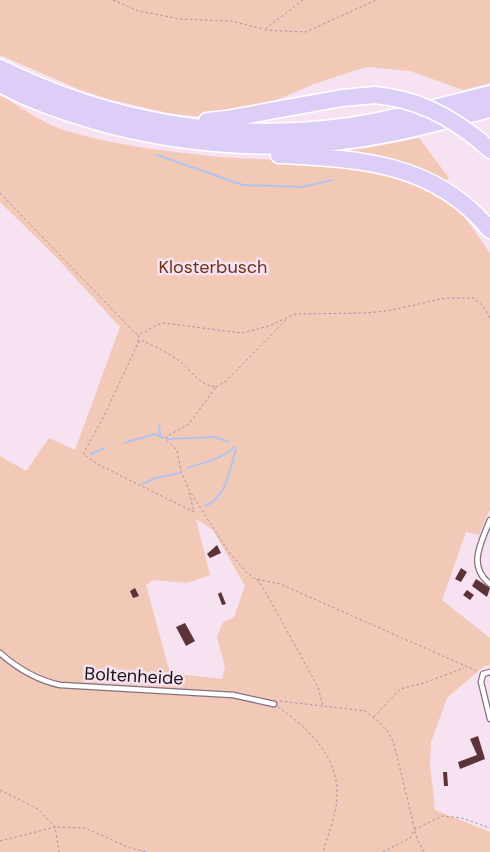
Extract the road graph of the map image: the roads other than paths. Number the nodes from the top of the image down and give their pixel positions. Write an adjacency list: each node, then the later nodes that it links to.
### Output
1 (0, 68): 5 (highway)
2 (0, 84): 6 (highway)
3 (490, 94): 5 (highway)
4 (490, 109): 6 (highway)
5 (164, 123): 7 (highway, bridge)
6 (235, 145): 8 (highway)
7 (485, 145)
8 (490, 230)
9 (490, 520): 10 (lane)
10 (490, 584)
11 (0, 653): 13 (lane, Boltenheide)
12 (490, 672): 14 (lane)
13 (274, 704)
14 (490, 719)

